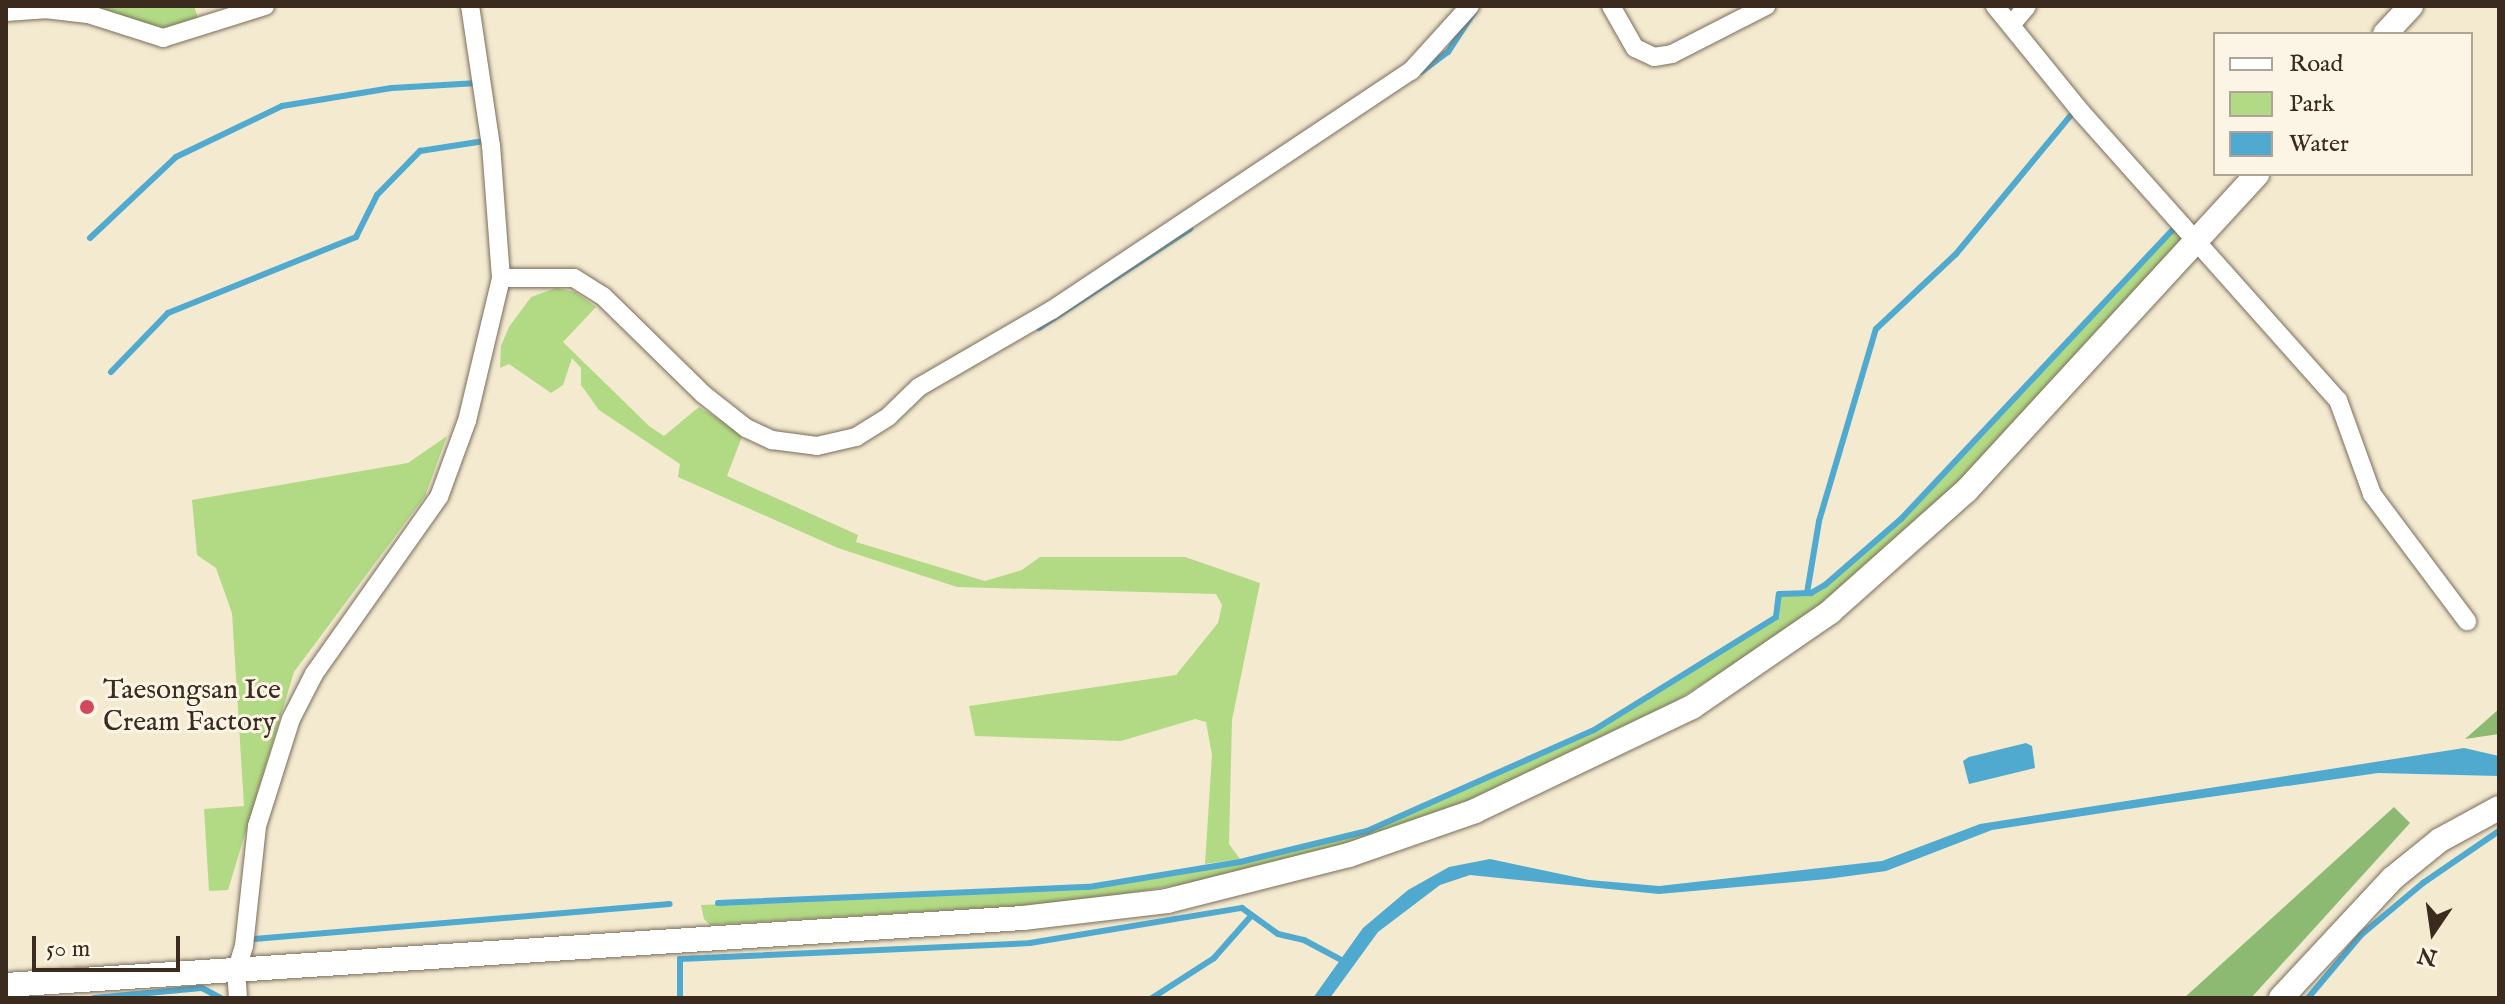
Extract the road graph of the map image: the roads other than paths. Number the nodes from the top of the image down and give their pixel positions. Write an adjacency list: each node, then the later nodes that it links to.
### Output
1 (265, 6): 9 (street)
2 (470, 6): 14 (street)
3 (1470, 6): 14 (street)
4 (1611, 6): 5 (street)
5 (1766, 6)
6 (1995, 6): 10 (street)
7 (2027, 6): 10 (street)
8 (2411, 6): 11 (street)
9 (6, 12)
10 (2012, 24): 13 (street)
11 (2387, 32)
12 (2255, 176): 13 (street)
13 (2198, 238): 15 (street); 17 (street)
14 (501, 278): 17 (street)
15 (2467, 621)
16 (2499, 808): 20 (street)
17 (236, 972): 18 (street); 19 (street)
18 (6, 985)
19 (238, 998)
20 (2281, 998)

